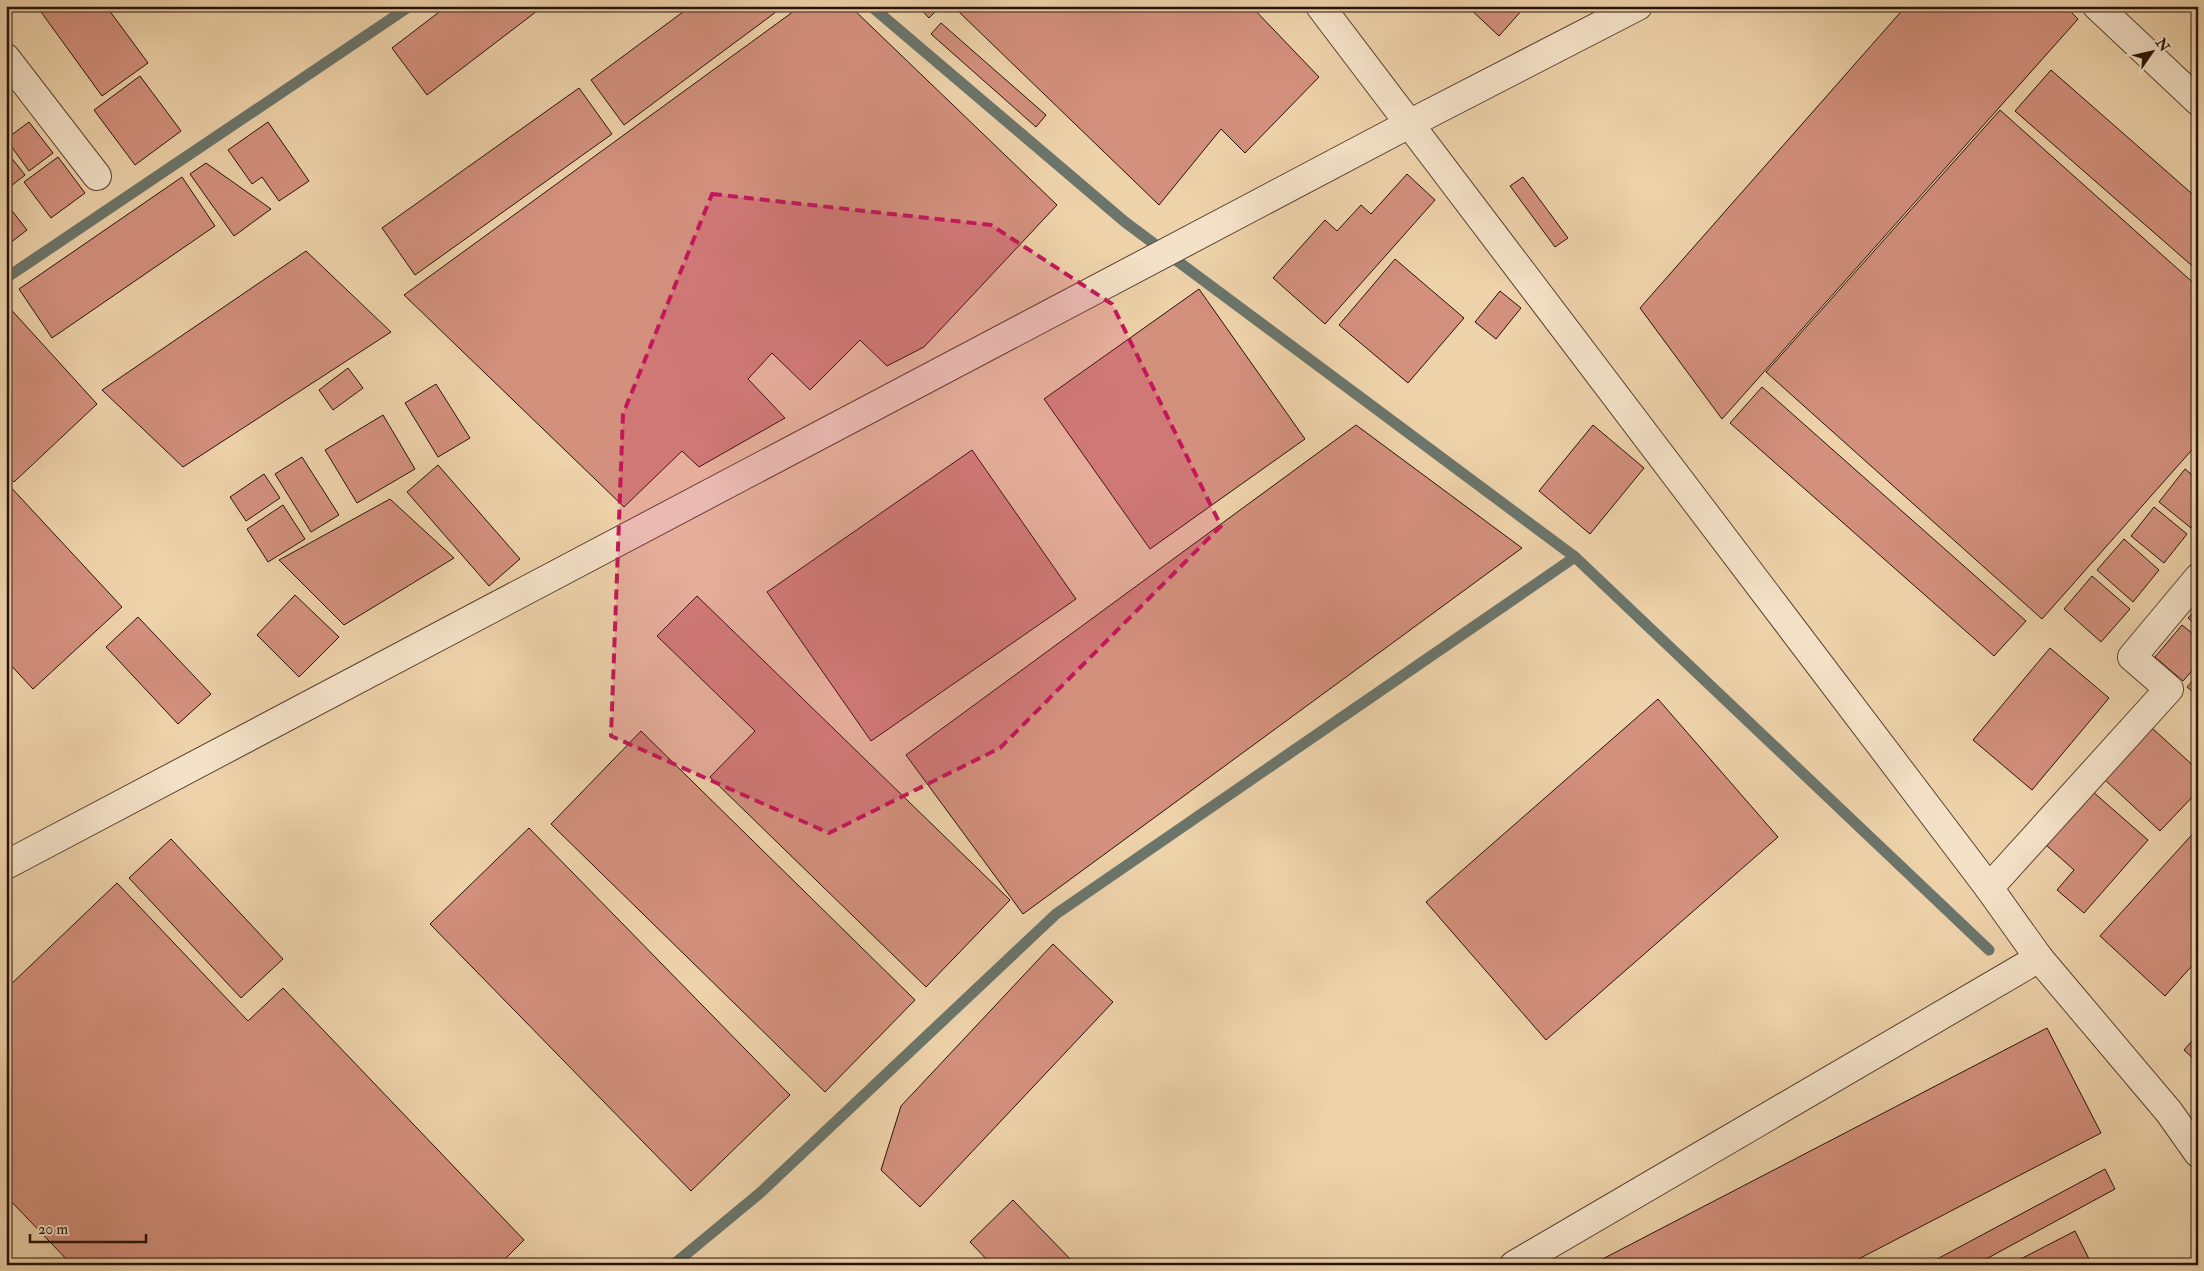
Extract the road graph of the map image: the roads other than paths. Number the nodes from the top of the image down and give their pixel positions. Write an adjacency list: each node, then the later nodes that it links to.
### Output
1 (1320, 6): 6 (street)
2 (1638, 6): 6 (street)
3 (2097, 6): 5 (street)
4 (6, 58): 7 (street)
5 (2198, 101)
6 (1409, 124): 9 (street); 10 (street)
7 (97, 176)
8 (2198, 578): 10 (street)
9 (6, 865)
10 (1989, 888): 11 (street)
11 (2039, 958): 12 (street); 13 (street)
12 (2198, 1153)
13 (1514, 1265)

